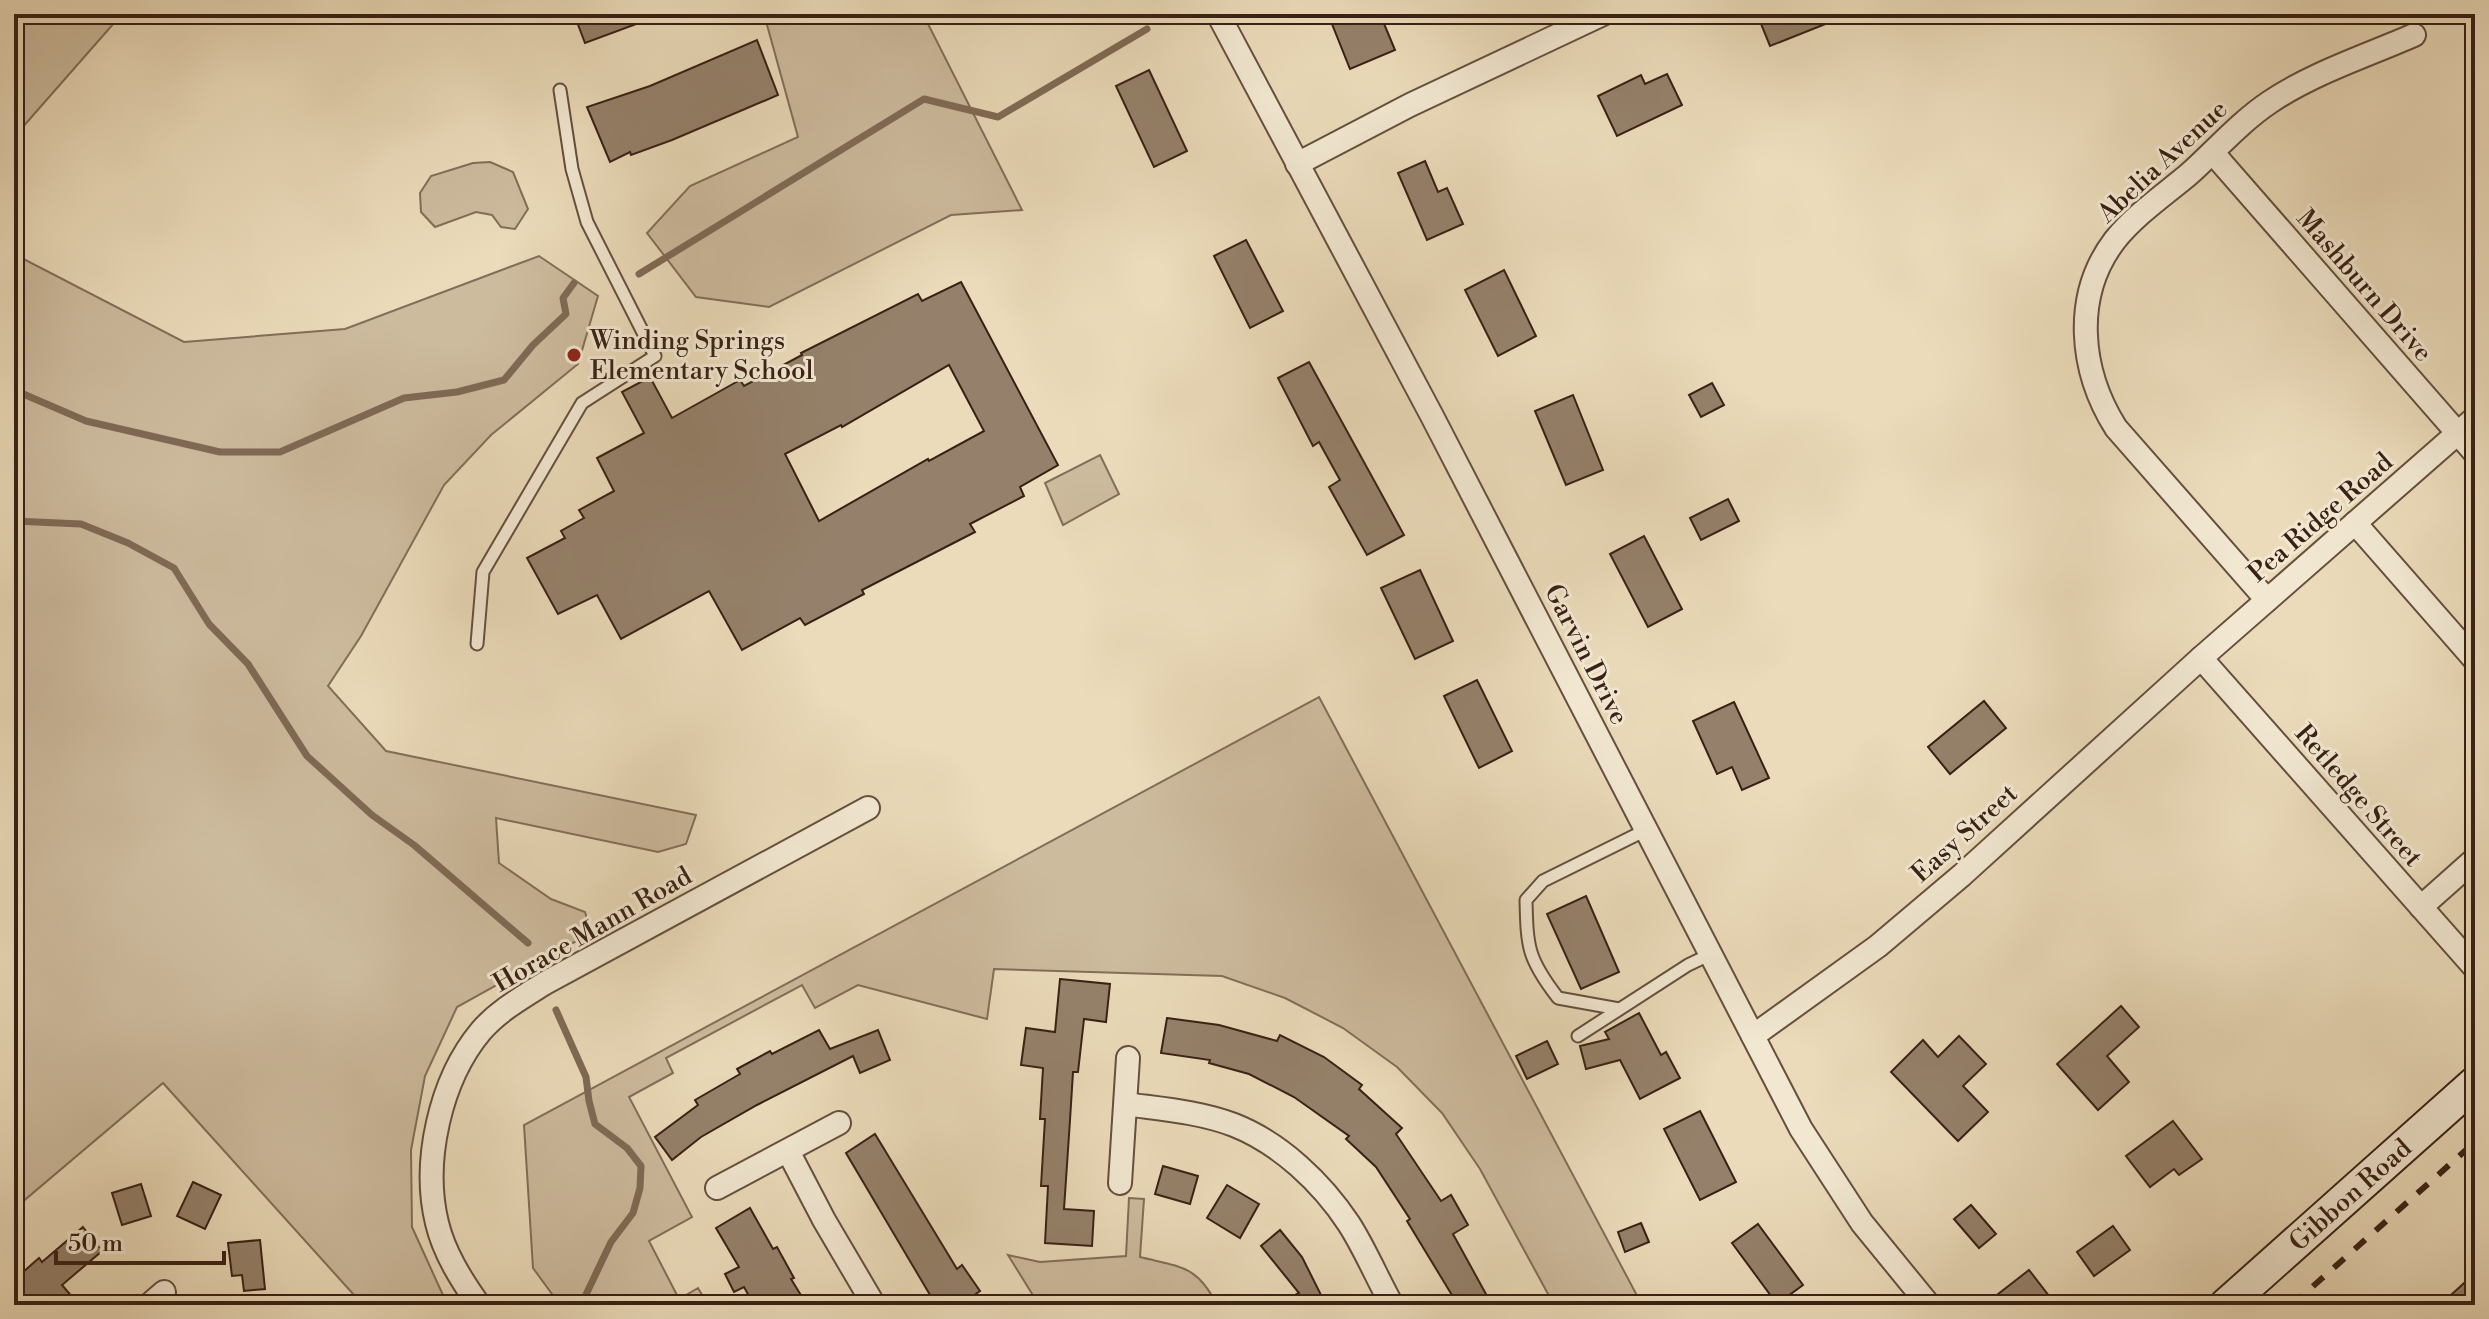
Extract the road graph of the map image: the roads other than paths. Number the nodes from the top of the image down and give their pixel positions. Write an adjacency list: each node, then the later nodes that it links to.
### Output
1 (1218, 14): 6 (street, Garvin Drive)
2 (1603, 14): 6 (street)
3 (2414, 35): 5 (street, Abelia Avenue)
4 (560, 90): 12 (lane)
5 (2213, 153): 8 (street, Mashburn Drive); 11 (street, Abelia Avenue)
6 (1297, 164): 16 (street, Garvin Drive)
7 (2475, 418): 8 (street, Pea Ridge Road)
8 (2458, 434): 9 (street, Mashburn Drive); 10 (street, Pea Ridge Road)
9 (2475, 453)
10 (2355, 523): 11 (street, Pea Ridge Road); 14 (street)
11 (2267, 600): 13 (street, Pea Ridge Road)
12 (477, 644)
13 (2201, 658): 18 (street, Retledge Street); 23 (street, Easy Street)
14 (2475, 660)
15 (868, 808): 31 (street, Horace Mann Road)
16 (1646, 830): 19 (street, Garvin Drive); 21 (lane)
17 (2475, 859): 18 (street)
18 (2421, 907): 20 (street, Retledge Street)
19 (1711, 954): 21 (lane); 23 (street, Garvin Drive)
20 (2475, 968)
21 (1619, 1009): 22 (lane)
22 (1578, 1036)
23 (1753, 1036): 34 (street, Garvin Drive)
24 (1128, 1058): 26 (street)
25 (2475, 1083): 35 (main road, Gibbon Road)
26 (1126, 1104): 29 (street); 33 (street)
27 (839, 1123): 28 (street)
28 (788, 1151): 30 (street); 32 (street)
29 (1120, 1183)
30 (717, 1188)
31 (479, 1305)
32 (874, 1305)
33 (1392, 1305)
34 (1929, 1305)
35 (2226, 1305)

